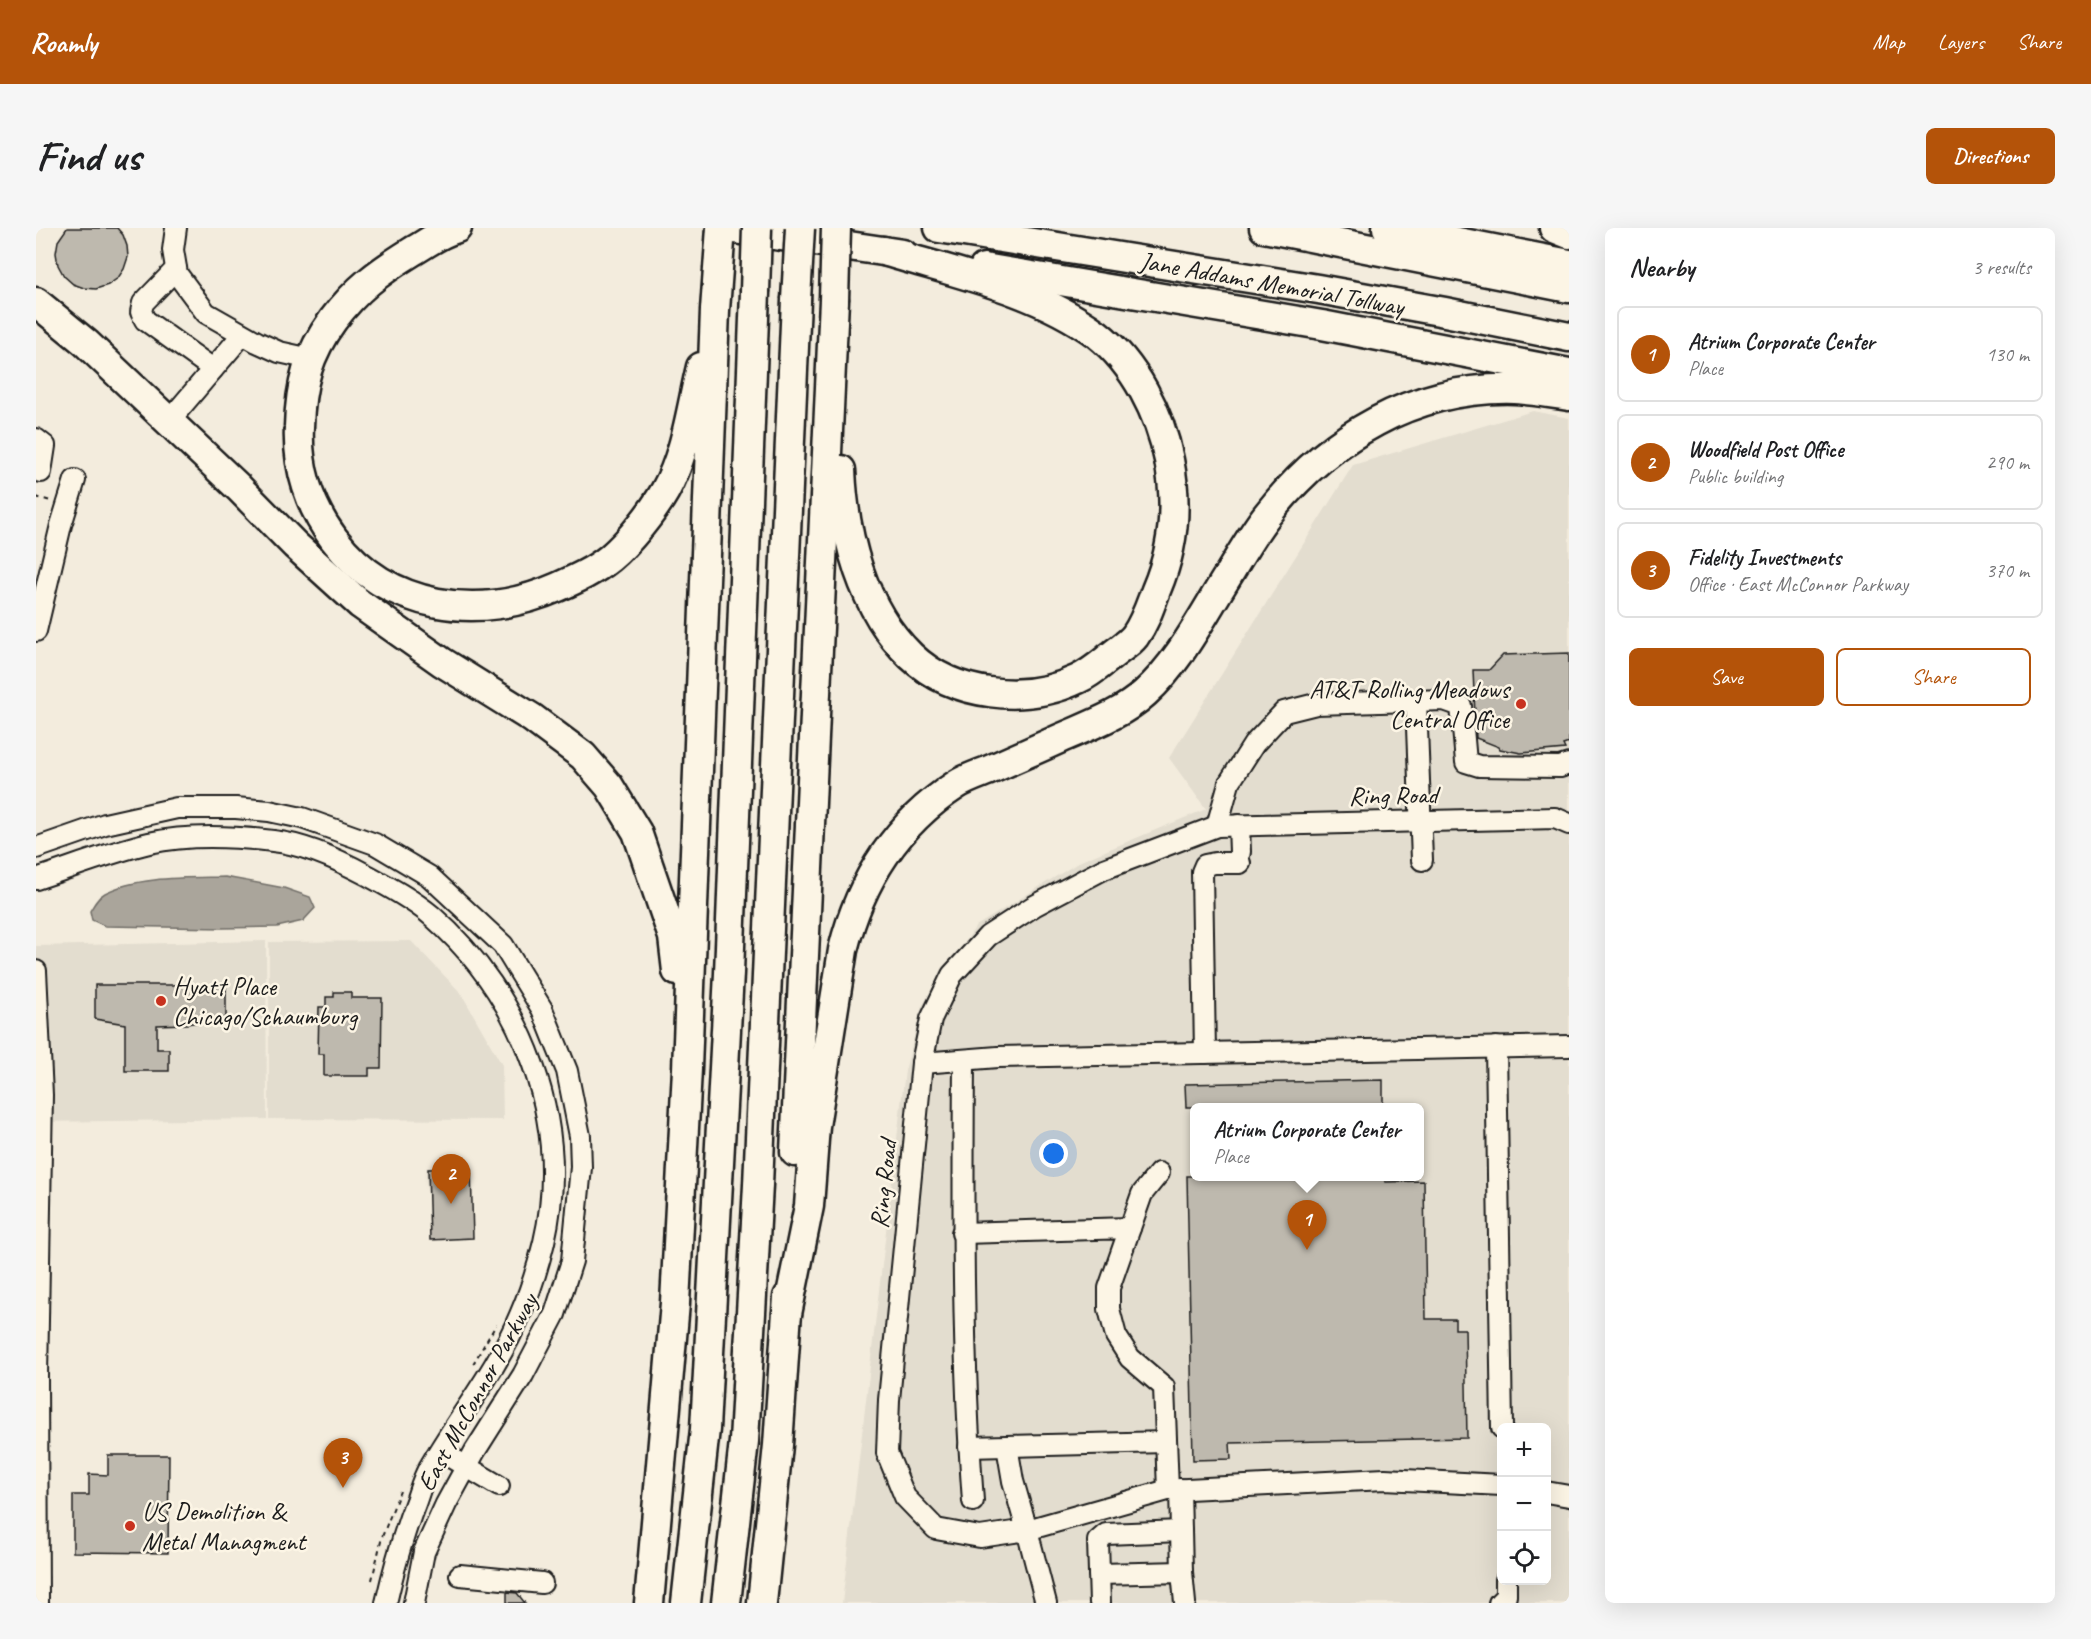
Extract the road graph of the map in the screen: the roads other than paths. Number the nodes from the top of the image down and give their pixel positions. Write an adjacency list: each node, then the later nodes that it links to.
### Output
1 (176, 228): 15 (street)
2 (457, 228): 22 (highway)
3 (721, 228): 17 (highway)
4 (727, 228): 13 (highway)
5 (757, 228): 74 (highway, bridge)
6 (800, 228): 75 (highway, bridge)
7 (836, 228): 21 (highway, bridge)
8 (939, 228): 20 (highway, Jane Addams Memorial Tollway)
9 (1264, 228): 16 (highway, Jane Addams Memorial Tollway)
10 (1387, 228): 14 (highway)
11 (1554, 228): 12 (highway)
12 (1569, 234)
13 (884, 251): 21 (highway); 24 (highway)
14 (1569, 264)
15 (176, 269): 19 (street); 23 (street)
16 (1569, 288)
17 (717, 297): 22 (highway); 46 (highway)
18 (36, 302): 26 (highway)
19 (242, 335): 22 (street); 23 (street)
20 (1569, 338)
21 (832, 344): 50 (highway)
22 (311, 358)
23 (213, 369): 26 (street)
24 (1569, 373)
25 (1569, 396): 50 (highway)
26 (169, 421): 46 (highway)
27 (36, 439): 28 (street)
28 (41, 472)
29 (75, 480): 30 (street)
30 (36, 632)
31 (1416, 701): 32 (street, Ring Road); 33 (street); 36 (street, Ring Road)
32 (1569, 764)
33 (1420, 821): 34 (street, Ring Road); 35 (street, Ring Road); 38 (street)
34 (1569, 824)
35 (1239, 825): 36 (street, Ring Road); 43 (street)
36 (1217, 826): 45 (street, Ring Road)
37 (36, 848): 56 (street, East McConnor Parkway)
38 (1422, 860)
39 (36, 879): 55 (street, East McConnor Parkway)
40 (36, 971): 70 (street)
41 (1569, 1046): 42 (street)
42 (1496, 1047): 43 (street); 51 (street)
43 (1205, 1053): 44 (street)
44 (963, 1060): 45 (street); 49 (street)
45 (922, 1063): 63 (street, Ring Road)
46 (687, 1069): 73 (highway)
47 (1159, 1173): 48 (street)
48 (1130, 1228): 49 (street); 52 (street)
49 (962, 1233): 54 (street)
50 (787, 1314): 76 (highway)
51 (1502, 1423)
52 (1166, 1442): 53 (street); 59 (street)
53 (1007, 1446): 54 (street); 63 (street)
54 (969, 1447): 62 (street)
55 (440, 1451): 56 (street); 71 (street, East McConnor Parkway)
56 (467, 1466): 58 (street); 72 (street, East McConnor Parkway)
57 (1497, 1485): 59 (street, Ring Road)
58 (499, 1486)
59 (1174, 1489): 63 (street, Ring Road); 64 (street)
60 (1551, 1493): 61 (street)
61 (1569, 1496)
62 (973, 1502)
63 (1027, 1530): 77 (street)
64 (1181, 1531): 65 (street); 66 (street)
65 (1182, 1572): 66 (street); 79 (street)
66 (1099, 1574): 78 (street)
67 (460, 1575): 68 (street)
68 (542, 1583)
69 (1506, 1585): 80 (street)
70 (38, 1603)
71 (386, 1603)
72 (414, 1603)
73 (649, 1603)
74 (686, 1603)
75 (726, 1603)
76 (762, 1603)
77 (1046, 1603)
78 (1100, 1603)
79 (1185, 1603)
80 (1500, 1603)

